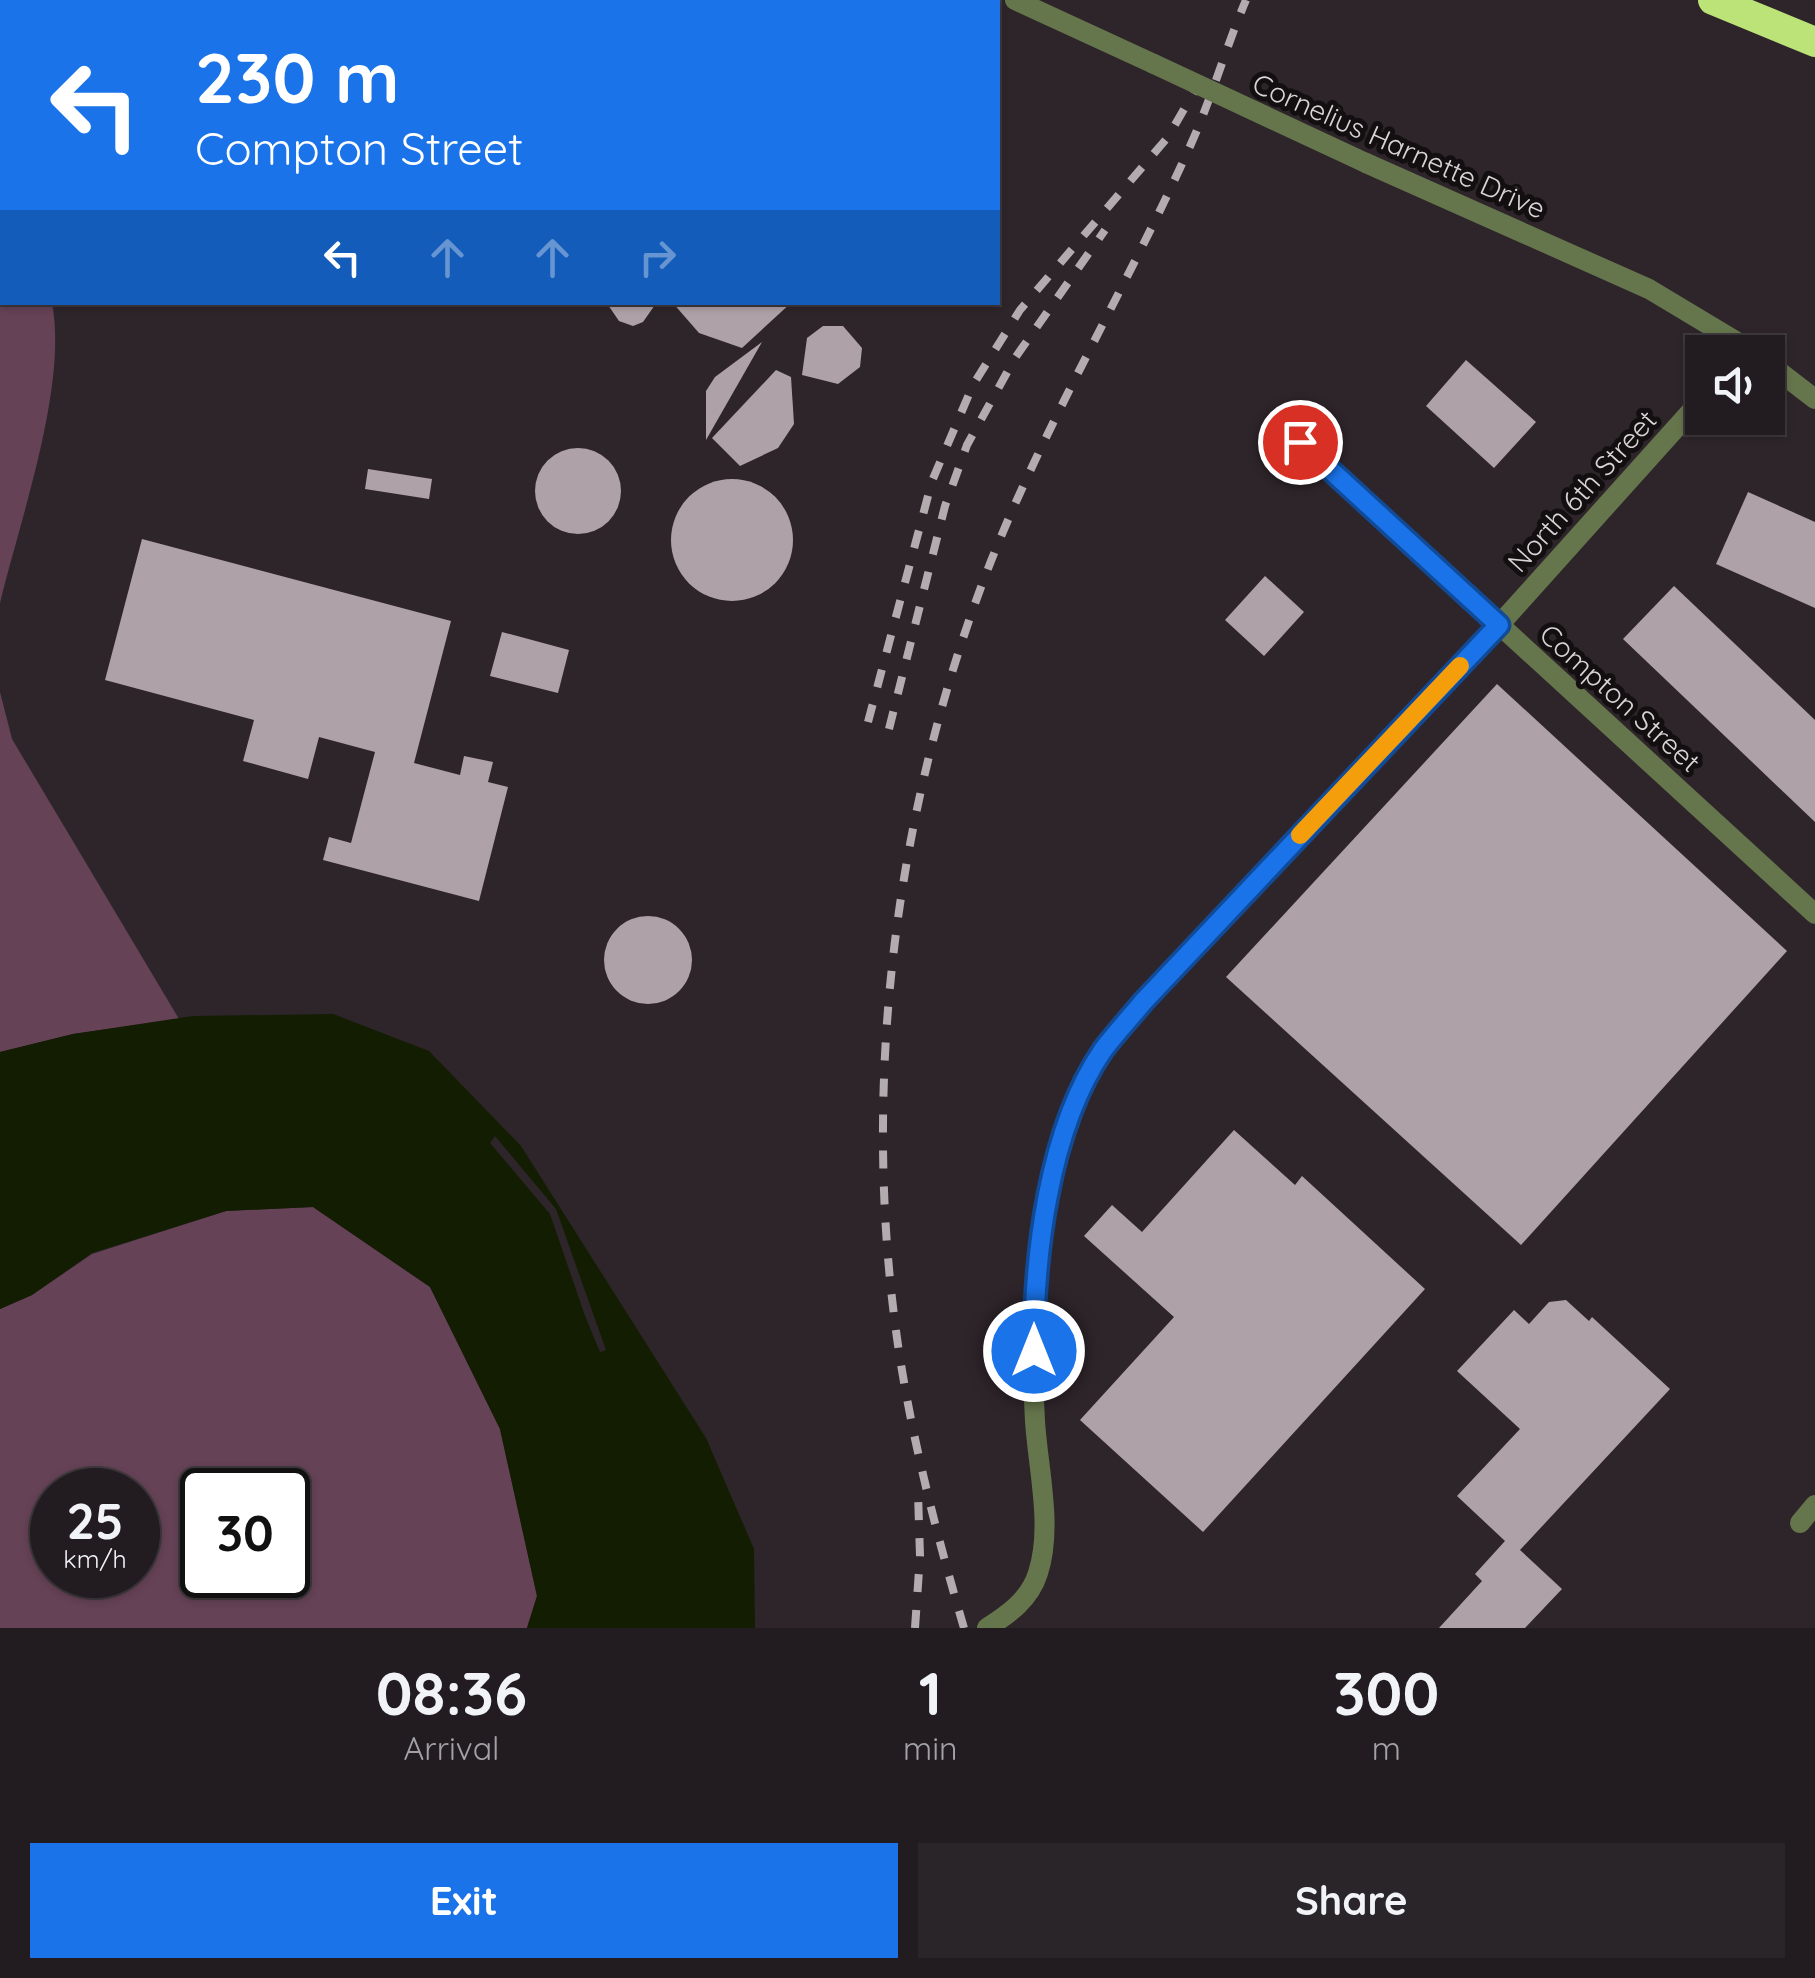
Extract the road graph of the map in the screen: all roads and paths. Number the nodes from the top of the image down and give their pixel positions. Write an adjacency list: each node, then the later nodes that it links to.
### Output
1 (1016, 0): 4 (street, Cornelius Harnette Drive, bridge)
2 (1713, 0): 3 (highway)
3 (1815, 42)
4 (1723, 335)
5 (1785, 375): 6 (street)
6 (1815, 399)
7 (1685, 418): 9 (street, North 6th Street)
8 (1300, 442): 9 (street, Compton Street)
9 (1499, 625): 10 (street, Compton Street); 13 (street, North 6th Street)
10 (1815, 914)
11 (1815, 1505): 12 (street)
12 (1800, 1523)
13 (988, 1628)

